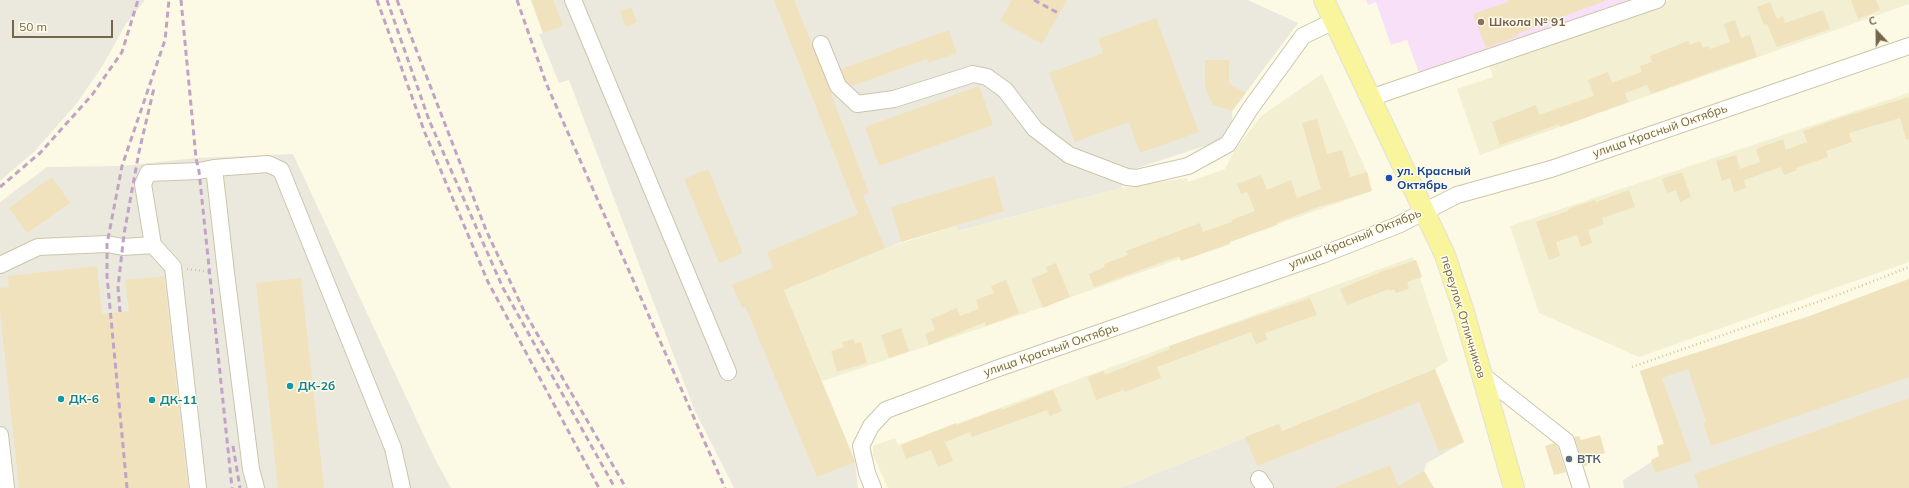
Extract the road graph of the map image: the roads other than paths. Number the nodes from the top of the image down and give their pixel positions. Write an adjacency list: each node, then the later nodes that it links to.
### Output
1 (573, 0): 12 (street)
2 (1324, 0): 4 (main road, переулок Отличников)
3 (1651, 1): 7 (street)
4 (1334, 21): 5 (street); 7 (main road, переулок Отличников)
5 (821, 44)
6 (1909, 46): 9 (street, улица Красный Октябрь)
7 (1370, 98): 9 (main road, переулок Отличников)
8 (214, 168): 10 (street); 17 (street); 18 (street)
9 (1425, 212): 13 (main road, переулок Отличников); 19 (street, улица Красный Октябрь)
10 (153, 245): 11 (street); 16 (street)
11 (0, 265)
12 (728, 372)
13 (1482, 374): 20 (main road, переулок Отличников); 21 (street)
14 (0, 435): 15 (street)
15 (6, 488)
16 (198, 488)
17 (256, 488)
18 (402, 488)
19 (873, 488)
20 (1514, 488)
21 (1581, 488)

